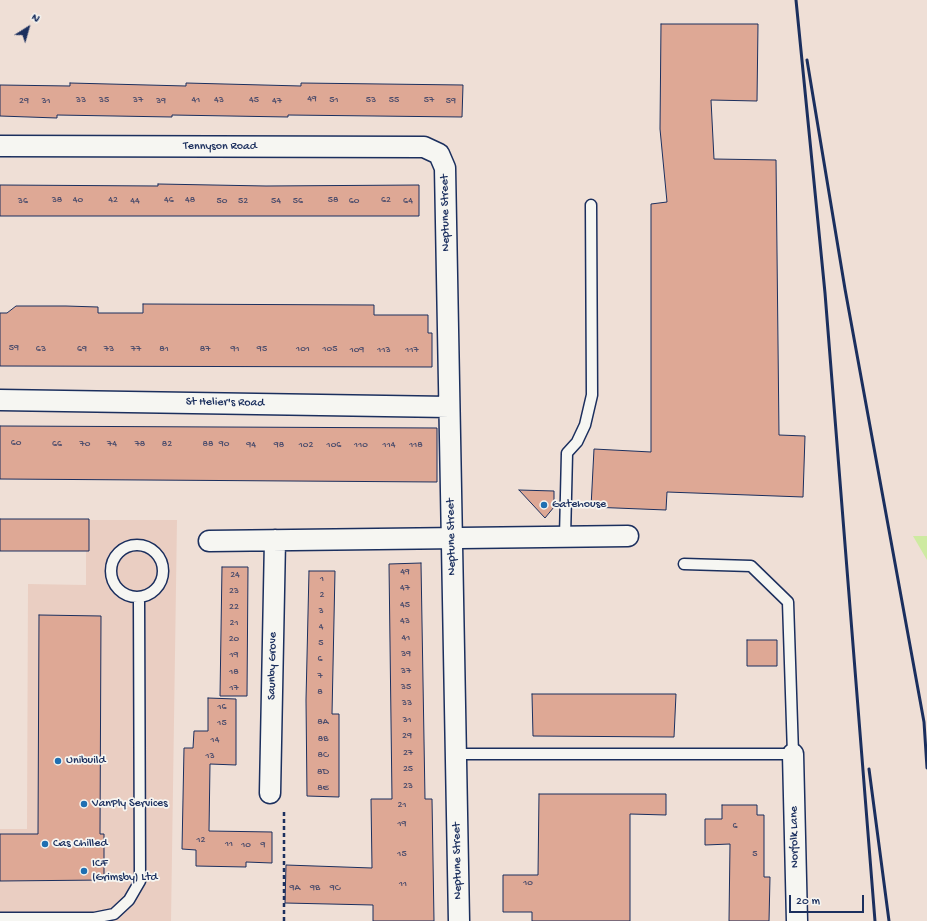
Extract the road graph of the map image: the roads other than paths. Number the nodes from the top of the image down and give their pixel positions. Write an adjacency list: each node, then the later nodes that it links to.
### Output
1 (0, 146): 2 (street, Tennyson Road)
2 (439, 154): 5 (street, Neptune Street)
3 (591, 205): 7 (lane)
4 (0, 400): 5 (street, St Helier's Road)
5 (450, 407): 8 (street, Neptune Street)
6 (628, 536): 7 (street)
7 (565, 537): 8 (street)
8 (452, 538): 10 (street); 13 (street, Neptune Street)
9 (209, 540): 10 (street)
10 (275, 540): 15 (street, Saunby Grove)
11 (684, 564): 14 (lane)
12 (139, 598): 12 (lane); 16 (lane)
13 (456, 754): 14 (lane); 17 (street, Neptune Street)
14 (793, 754): 18 (street, Norfolk Lane)
15 (270, 793)
16 (0, 918)
17 (459, 921)
18 (797, 921)

